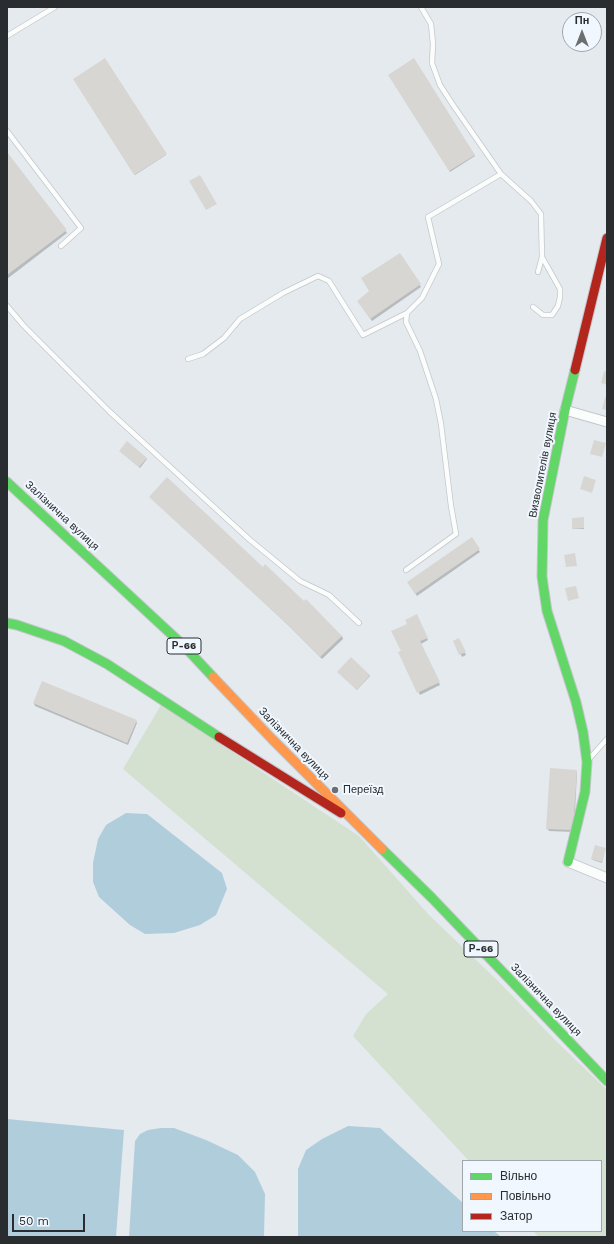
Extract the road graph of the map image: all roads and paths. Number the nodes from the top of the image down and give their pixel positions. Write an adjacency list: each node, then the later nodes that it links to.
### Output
1 (55, 7): 3 (lane)
2 (421, 7): 5 (lane)
3 (7, 36)
4 (7, 131): 7 (lane)
5 (501, 174): 8 (lane); 12 (lane)
6 (607, 238): 14 (street, Визволителів вулиця)
7 (61, 246)
8 (542, 257): 9 (lane); 11 (lane)
9 (538, 272)
10 (7, 306): 19 (lane)
11 (533, 307)
12 (407, 313): 13 (lane); 17 (lane)
13 (188, 359)
14 (565, 410): 15 (street); 21 (street, Визволителів вулиця)
15 (607, 422)
16 (7, 482): 22 (street, Залізнична вулиця / Р-66)
17 (406, 570)
18 (7, 623): 22 (street)
19 (359, 623)
20 (607, 739): 21 (lane)
21 (587, 762): 23 (street, Визволителів вулиця)
22 (352, 820): 24 (street, Залізнична вулиця / Р-66)
23 (607, 878)
24 (607, 1081)

